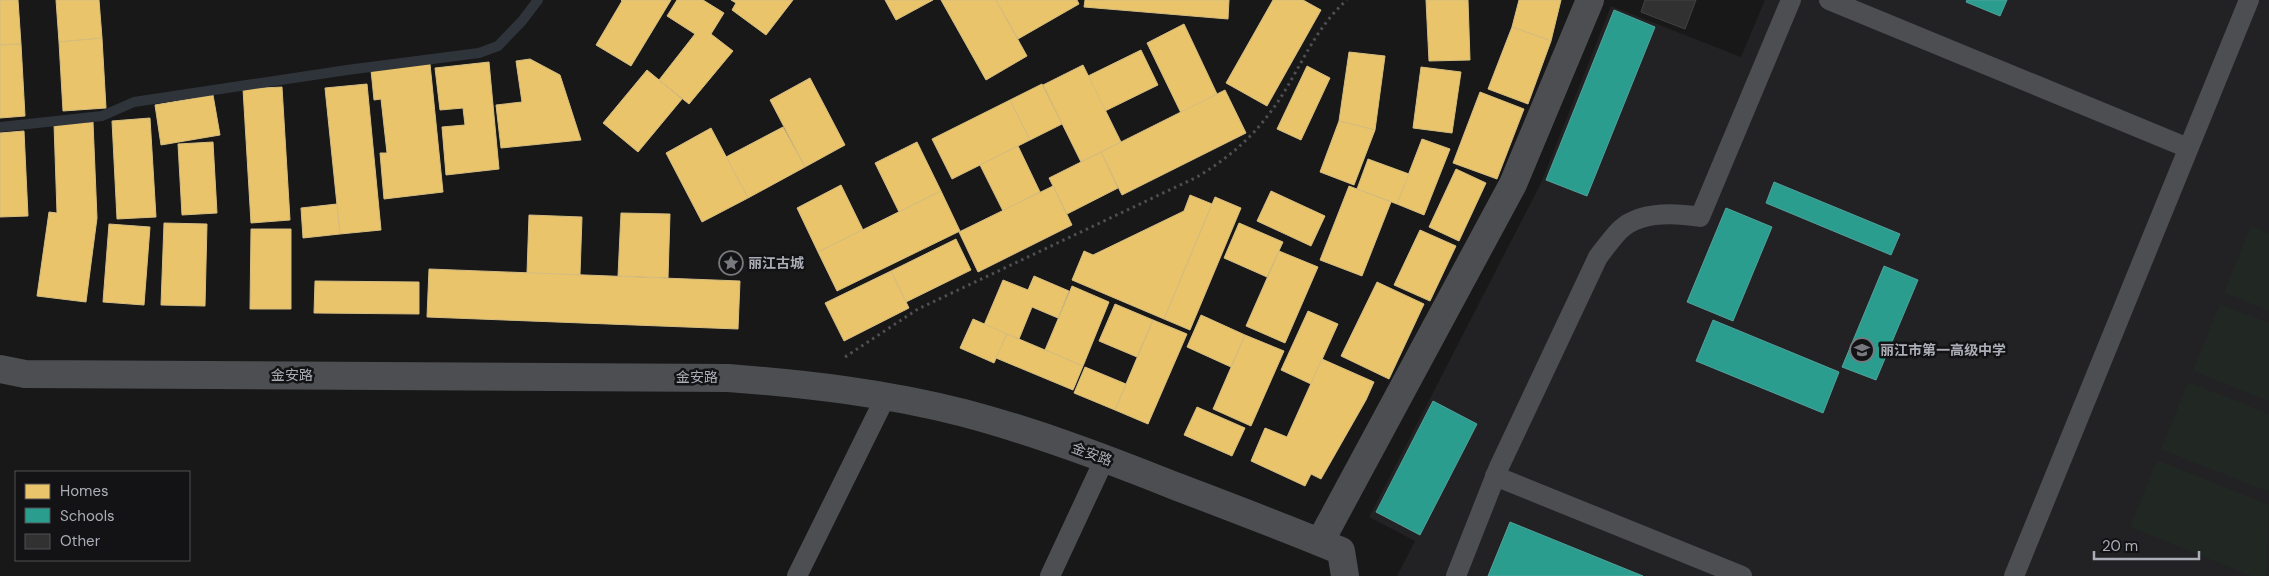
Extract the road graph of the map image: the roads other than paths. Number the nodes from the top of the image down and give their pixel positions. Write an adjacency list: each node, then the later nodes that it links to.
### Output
1 (1590, 0): 10 (street)
2 (1791, 0): 9 (lane)
3 (1829, 0): 5 (lane)
4 (2248, 0): 5 (lane)
5 (2188, 148): 16 (lane)
6 (0, 369): 7 (street, 金安路)
7 (886, 396): 8 (street, 金安路); 11 (lane)
8 (1106, 458): 10 (street, 金安路); 12 (lane)
9 (1495, 476): 14 (lane); 15 (lane)
10 (1320, 542): 13 (street, 金安路)
11 (797, 576)
12 (1050, 576)
13 (1345, 576)
14 (1456, 576)
15 (1742, 576)
16 (2014, 576)

